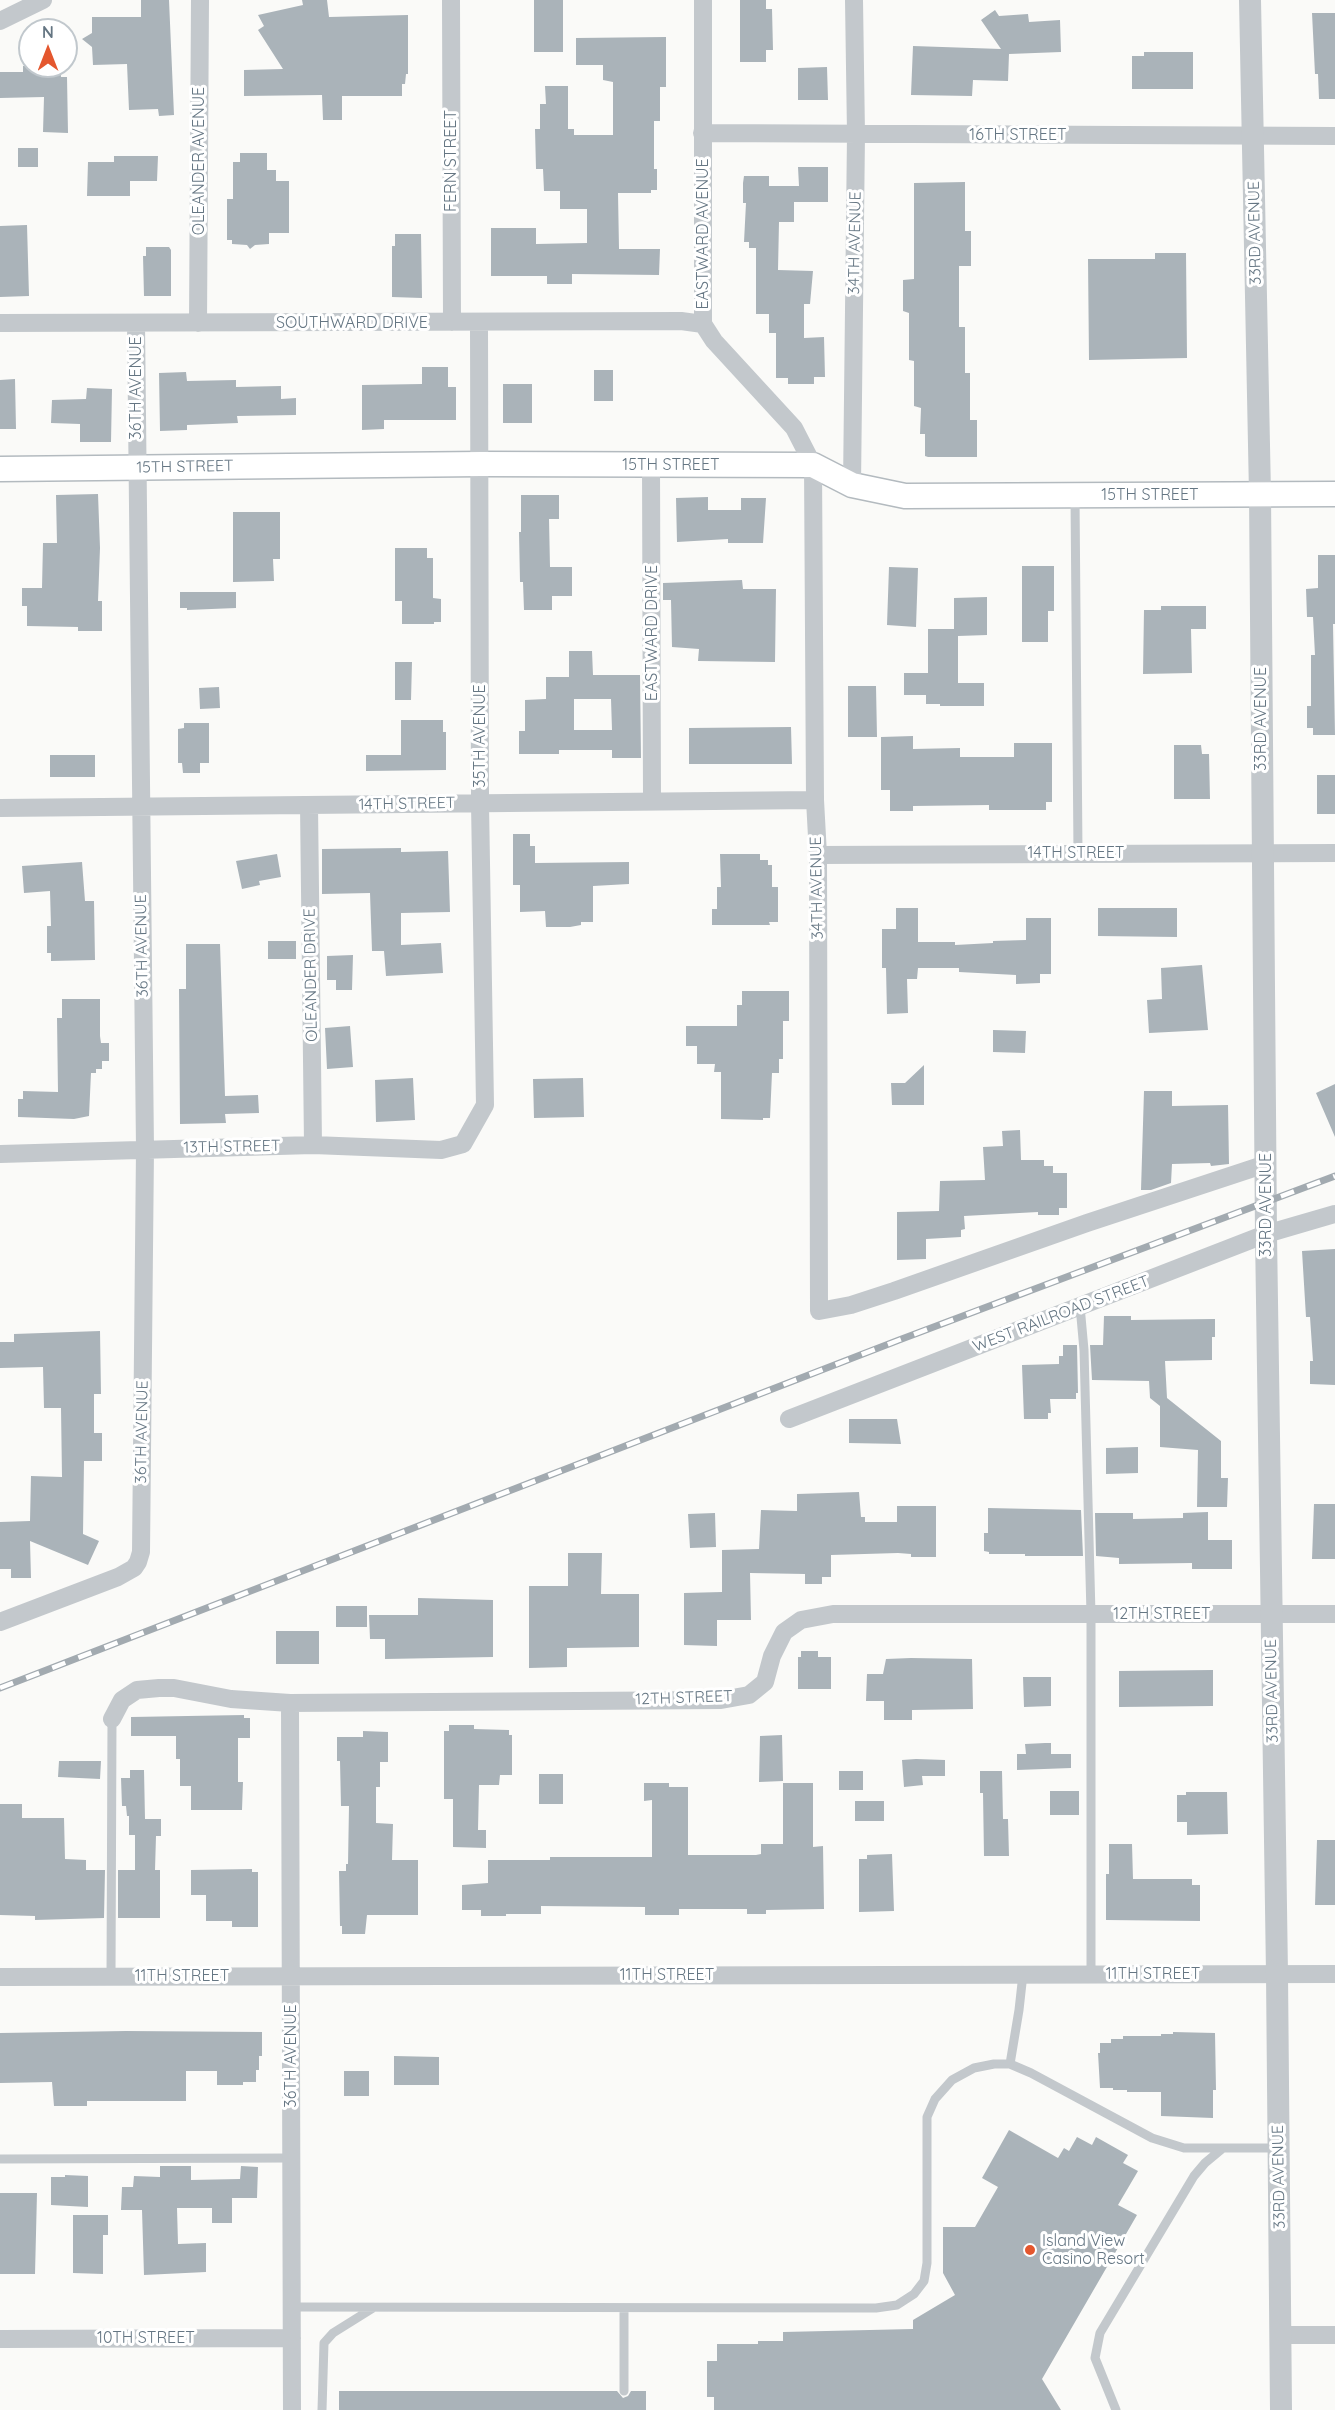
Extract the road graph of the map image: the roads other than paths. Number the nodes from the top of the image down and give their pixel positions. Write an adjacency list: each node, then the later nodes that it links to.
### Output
1 (43, 0): 7 (street)
2 (200, 0): 16 (street, OLEANDER AVENUE)
3 (451, 0): 12 (street, FERN STREET)
4 (703, 0): 8 (street, EASTWARD AVENUE)
5 (854, 0): 9 (street, 34TH AVENUE)
6 (1250, 0): 10 (street, 33RD AVENUE)
7 (0, 21)
8 (702, 133): 9 (street, 16TH STREET); 17 (street, EASTWARD AVENUE)
9 (856, 134): 10 (street, 16TH STREET); 23 (street, 34TH AVENUE)
10 (1253, 136): 11 (street, 16TH STREET); 24 (street, 33RD AVENUE)
11 (1335, 136)
12 (452, 322): 13 (street, SOUTHWARD DRIVE); 16 (street, SOUTHWARD DRIVE)
13 (479, 322): 17 (street, SOUTHWARD DRIVE); 18 (street, 35TH AVENUE)
14 (0, 323): 15 (street, SOUTHWARD DRIVE)
15 (136, 323): 16 (street, SOUTHWARD DRIVE); 21 (street, 36TH AVENUE)
16 (198, 323)
17 (703, 324): 20 (street, EASTWARD AVENUE)
18 (481, 464): 19 (main road, 15TH STREET); 21 (main road, 15TH STREET); 29 (street, 35TH AVENUE)
19 (651, 464): 20 (main road, 15TH STREET); 28 (street, EASTWARD DRIVE)
20 (813, 465): 23 (main road, 15TH STREET); 27 (street, 34TH AVENUE)
21 (137, 467): 22 (main road, 15TH STREET); 31 (street, 36TH AVENUE)
22 (0, 469)
23 (852, 486): 26 (main road, 15TH STREET)
24 (1260, 494): 25 (main road, 15TH STREET); 26 (main road, 15TH STREET); 34 (street, 33RD AVENUE)
25 (1335, 494)
26 (1075, 495): 33 (lane)
27 (815, 800): 28 (street, 14TH STREET); 36 (street, 34TH AVENUE)
28 (652, 801): 29 (street, 14TH STREET)
29 (480, 803): 30 (street, 14TH STREET); 37 (street, 35TH AVENUE)
30 (309, 805): 31 (street, 14TH STREET); 38 (street, OLEANDER DRIVE)
31 (141, 807): 32 (street, 14TH STREET); 39 (street, 36TH AVENUE)
32 (0, 808)
33 (1078, 853): 34 (street, 14TH STREET); 36 (street, 14TH STREET)
34 (1262, 853): 35 (street, 14TH STREET); 41 (street, 33RD AVENUE)
35 (1335, 853)
36 (818, 855): 41 (street, 34TH AVENUE)
37 (463, 1144): 38 (street, 13TH STREET)
38 (313, 1145): 39 (street, 13TH STREET)
39 (145, 1149): 40 (street, 13TH STREET); 49 (street, 36TH AVENUE)
40 (0, 1154)
41 (1266, 1164): 43 (street, 33RD AVENUE)
42 (1335, 1214): 43 (street, WEST RAILROAD STREET)
43 (1266, 1234): 44 (street, WEST RAILROAD STREET); 47 (street, 33RD AVENUE)
44 (1080, 1306): 45 (street, WEST RAILROAD STREET); 46 (lane)
45 (789, 1419)
46 (1091, 1614): 47 (street, 12TH STREET); 50 (street, 12TH STREET); 53 (lane)
47 (1271, 1614): 48 (street, 12TH STREET); 54 (street, 33RD AVENUE)
48 (1335, 1614)
49 (0, 1622)
50 (291, 1703): 51 (street, 12TH STREET); 56 (street, 36TH AVENUE)
51 (112, 1719): 58 (lane)
52 (1023, 1974): 53 (street, 11TH STREET); 56 (street, 11TH STREET); 59 (lane)
53 (1091, 1974): 54 (street, 11TH STREET)
54 (1277, 1974): 55 (street, 11TH STREET); 61 (street, 33RD AVENUE)
55 (1335, 1974)
56 (291, 1976): 58 (street, 11TH STREET); 62 (street, 36TH AVENUE)
57 (0, 1977): 58 (street, 11TH STREET)
58 (111, 1977)
59 (1010, 2064): 60 (lane); 66 (lane)
60 (1223, 2148): 61 (lane); 74 (lane)
61 (1279, 2148): 67 (street, 33RD AVENUE)
62 (291, 2158): 63 (lane); 64 (street, 36TH AVENUE)
63 (0, 2159)
64 (292, 2307): 65 (lane); 69 (street, 36TH AVENUE)
65 (373, 2308): 66 (lane); 73 (lane)
66 (624, 2308): 71 (lane)
67 (1280, 2335): 68 (street); 75 (street, 33RD AVENUE)
68 (1335, 2335)
69 (292, 2338): 70 (street, 10TH STREET); 72 (street, 36TH AVENUE)
70 (0, 2339)
71 (624, 2391)
72 (292, 2410)
73 (322, 2410)
74 (1116, 2410)
75 (1281, 2410)

